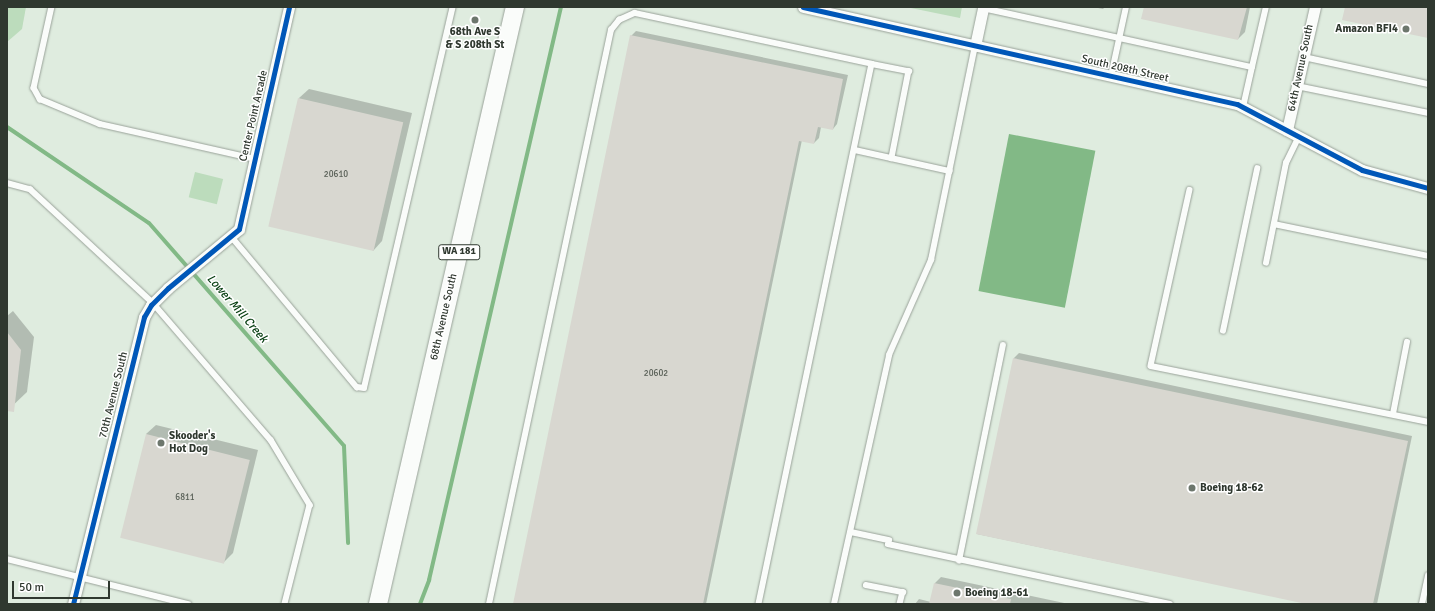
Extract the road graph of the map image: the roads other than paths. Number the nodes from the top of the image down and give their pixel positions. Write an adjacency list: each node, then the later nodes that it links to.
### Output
1 (52, 7): 24 (lane)
2 (289, 7): 24 (street, Center Point Arcade)
3 (453, 7): 31 (lane)
4 (515, 7): 49 (main road, 68th Avenue South / WA 181)
5 (803, 7): 11 (street, South 208th Street)
6 (1126, 7): 10 (lane)
7 (1266, 7): 14 (lane)
8 (1314, 7): 12 (street, 64th Avenue South)
9 (983, 8): 10 (lane); 11 (street)
10 (1119, 39): 14 (lane); 15 (lane)
11 (975, 46): 15 (street, South 208th Street); 26 (lane)
12 (1304, 57): 16 (lane); 17 (street, 64th Avenue South)
13 (872, 64): 22 (lane); 23 (lane); 50 (lane)
14 (1252, 67): 18 (lane)
15 (1111, 76): 18 (street, South 208th Street)
16 (1428, 84)
17 (1297, 86): 19 (lane); 20 (street, 64th Avenue South)
18 (1242, 107): 20 (street, South 208th Street)
19 (1428, 113)
20 (1288, 130): 21 (street, South 208th Street)
21 (1299, 136): 28 (street, South 208th Street); 30 (lane)
22 (854, 150): 23 (lane); 51 (lane)
23 (892, 158): 26 (lane)
24 (255, 159): 31 (street, Center Point Arcade)
25 (1257, 169): 35 (lane)
26 (950, 171): 40 (lane)
27 (7, 183): 34 (lane)
28 (1428, 188)
29 (1190, 190): 38 (lane)
30 (1274, 224): 32 (lane); 33 (lane)
31 (235, 233): 34 (street, 70th Avenue South)
32 (1428, 256)
33 (1266, 263)
34 (153, 303): 44 (street, 70th Avenue South); 48 (lane)
35 (1223, 331)
36 (1407, 342): 38 (lane)
37 (1003, 345): 42 (lane)
38 (1392, 414): 39 (lane)
39 (1428, 422)
40 (851, 532): 42 (lane); 52 (lane)
41 (7, 559): 44 (lane)
42 (959, 561): 54 (lane)
43 (1428, 576): 55 (lane)
44 (80, 577): 46 (street, 70th Avenue South); 47 (lane)
45 (866, 585): 53 (lane)
46 (73, 604)
47 (188, 604)
48 (285, 604)
49 (378, 604)
50 (489, 604)
51 (759, 604)
52 (834, 604)
53 (900, 604)
54 (1170, 604)
55 (1422, 604)

